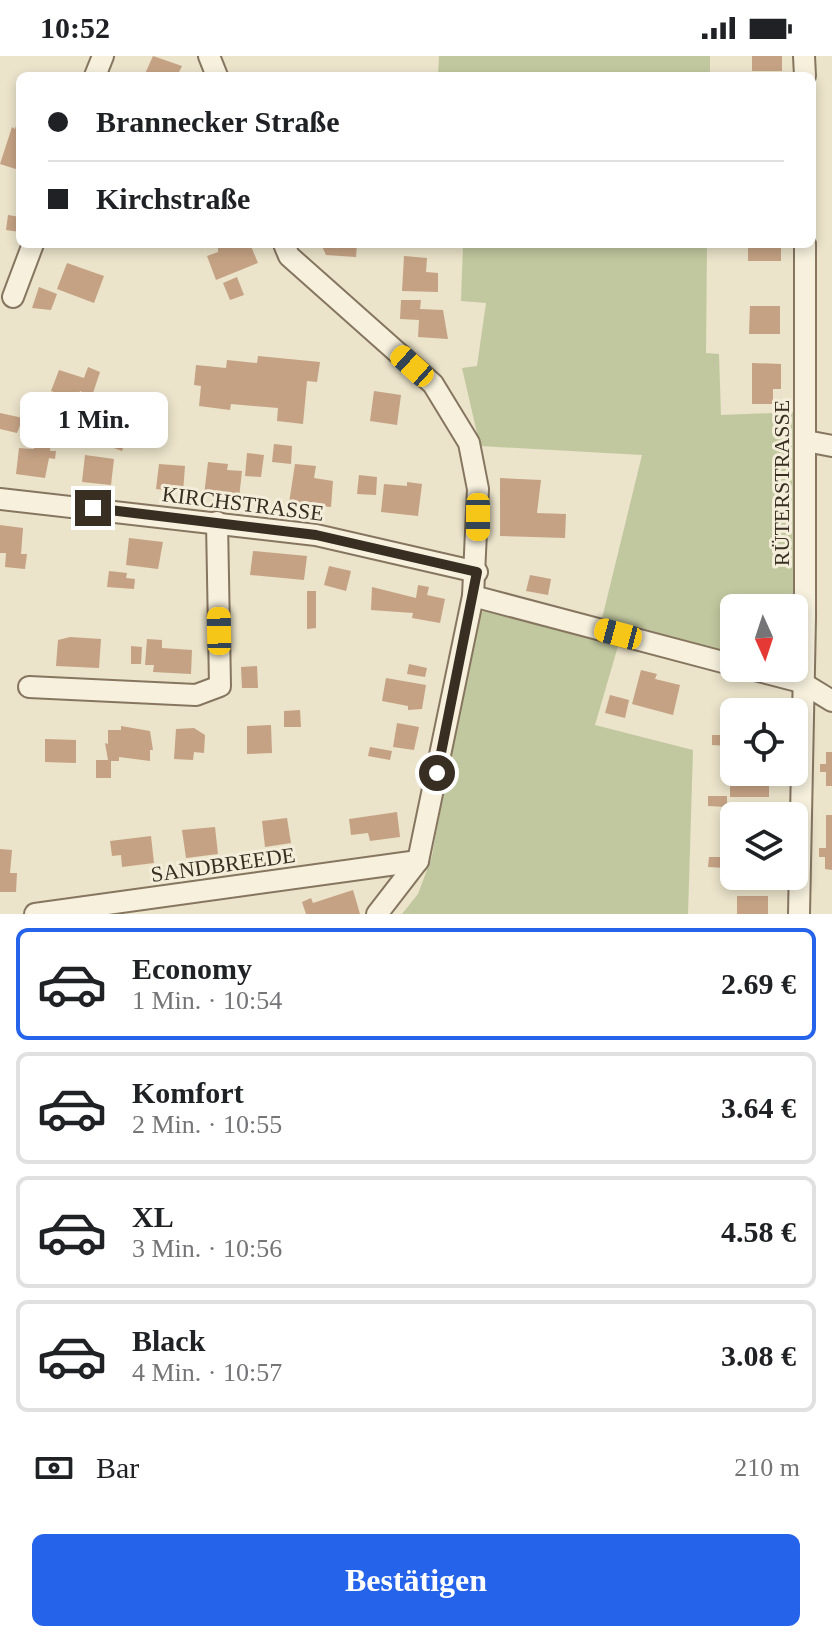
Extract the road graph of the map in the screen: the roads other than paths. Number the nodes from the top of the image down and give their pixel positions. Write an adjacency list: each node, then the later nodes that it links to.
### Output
1 (31, 248): 4 (street)
2 (286, 248): 9 (street)
3 (805, 248): 5 (street, RÜTERSTRASSE)
4 (13, 297)
5 (806, 441): 6 (street); 10 (street, RÜTERSTRASSE)
6 (832, 446)
7 (0, 499): 8 (street, KIRCHSTRASSE)
8 (217, 522): 9 (street, KIRCHSTRASSE); 14 (street)
9 (477, 572): 11 (street)
10 (803, 594)
11 (473, 596): 12 (street); 16 (street)
12 (720, 661)
13 (801, 682): 15 (street); 19 (street, RÜTERSTRASSE)
14 (29, 687)
15 (832, 701)
16 (418, 861): 17 (street, SANDBREEDE); 18 (street)
17 (35, 914)
18 (377, 914)
19 (799, 914)

